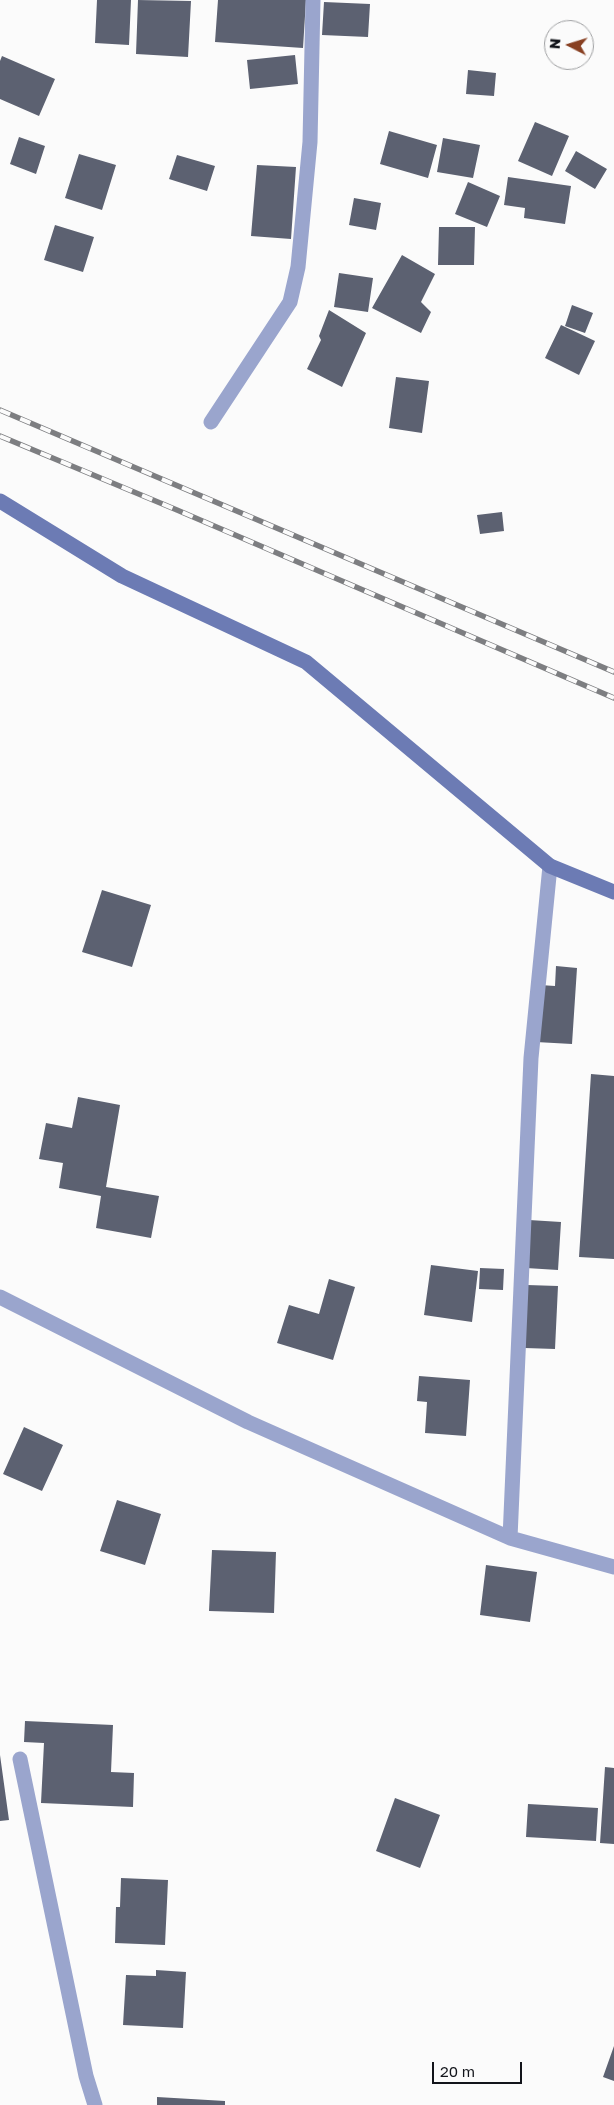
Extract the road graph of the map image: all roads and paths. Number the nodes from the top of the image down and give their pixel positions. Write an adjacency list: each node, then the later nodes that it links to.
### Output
1 (312, 0): 2 (street)
2 (211, 422)
3 (0, 501): 4 (street)
4 (550, 866): 5 (street); 7 (street)
5 (614, 892)
6 (0, 1297): 7 (street)
7 (510, 1538): 8 (street)
8 (614, 1567)
9 (20, 1759): 10 (street)
10 (95, 2105)

